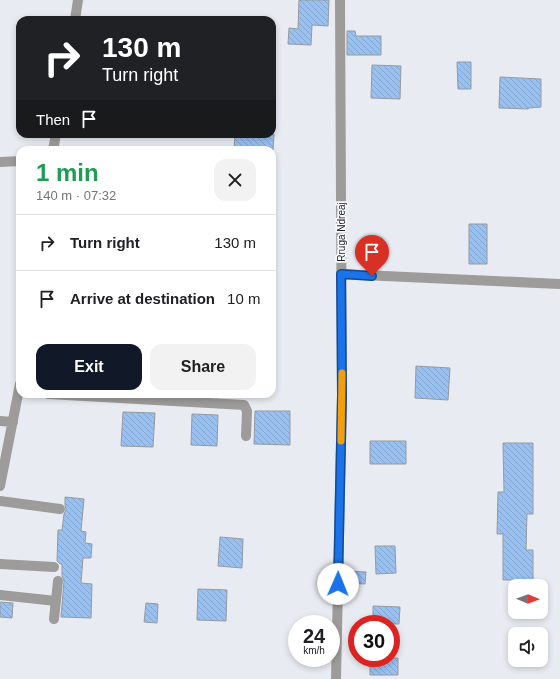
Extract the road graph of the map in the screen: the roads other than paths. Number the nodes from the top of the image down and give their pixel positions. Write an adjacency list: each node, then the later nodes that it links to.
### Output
1 (78, 0): 3 (street)
2 (340, 0): 6 (street, Rruga Ndreaj)
3 (77, 16)
4 (16, 161): 5 (street)
5 (0, 162)
6 (341, 274): 7 (street); 22 (street, Rruga Ndreaj)
7 (560, 284)
8 (18, 398): 11 (street)
9 (119, 398): 12 (street)
10 (0, 421): 11 (street)
11 (13, 422): 13 (street)
12 (246, 436)
13 (0, 486)
14 (0, 502): 15 (street)
15 (60, 509)
16 (0, 564): 17 (street)
17 (54, 567)
18 (58, 581): 20 (street)
19 (0, 595): 20 (street)
20 (56, 601): 21 (street)
21 (54, 619)
22 (336, 679)

